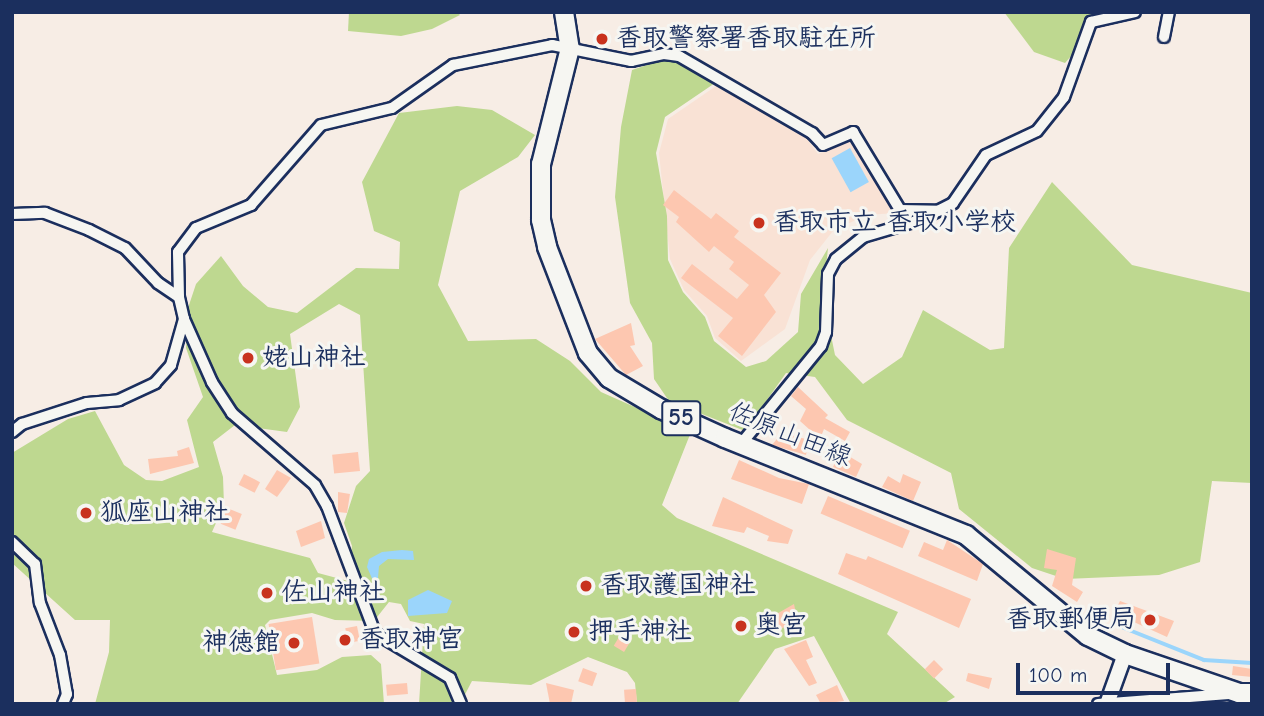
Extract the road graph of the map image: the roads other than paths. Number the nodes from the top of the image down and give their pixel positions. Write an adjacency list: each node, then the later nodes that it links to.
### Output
1 (1135, 12): 6 (street)
2 (1169, 12): 4 (street)
3 (565, 13): 5 (main road, 佐原山田線 / 55)
4 (1164, 37)
5 (570, 48): 6 (street); 8 (street); 11 (main road, 佐原山田線 / 55)
6 (939, 211): 11 (street)
7 (12, 214): 8 (street)
8 (179, 297): 9 (street)
9 (184, 319): 10 (street); 17 (street)
10 (12, 432)
11 (741, 444): 13 (main road, 佐原山田線 / 55)
12 (12, 542): 16 (street)
13 (1125, 654): 14 (main road, 佐原山田線 / 55); 15 (street)
14 (1245, 693): 15 (street)
15 (1104, 703)
16 (63, 704)
17 (461, 704)

